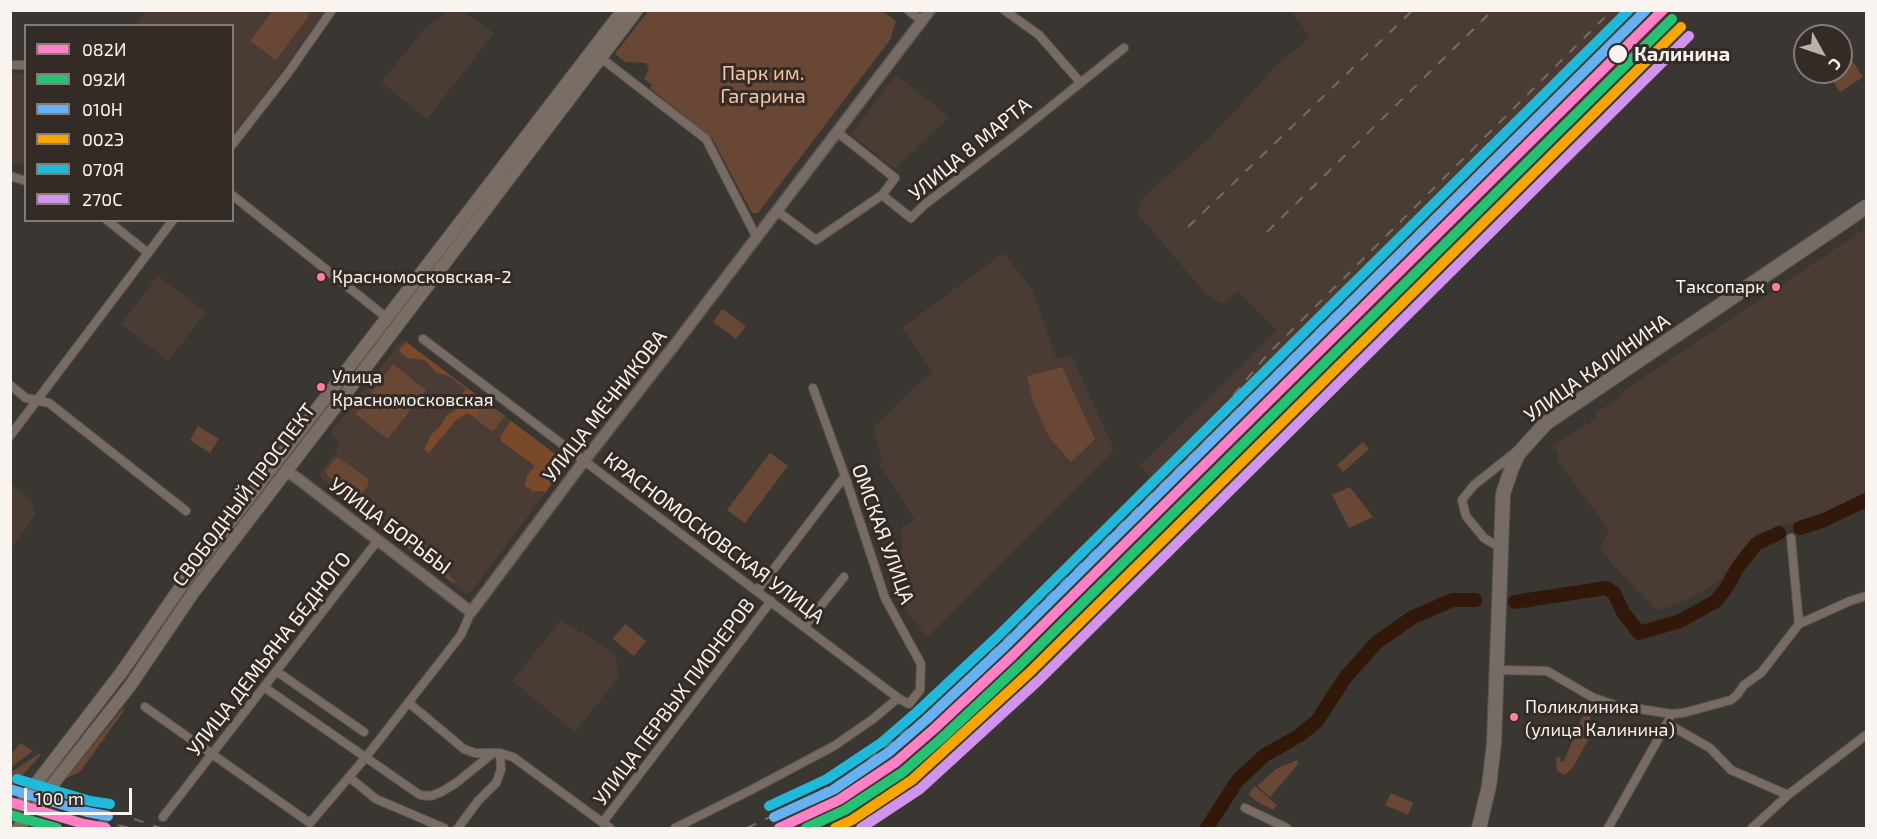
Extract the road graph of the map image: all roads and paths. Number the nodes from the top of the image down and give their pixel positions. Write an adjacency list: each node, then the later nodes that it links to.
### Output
1 (332, 10): 12 (street)
2 (623, 10): 9 (main road, СВОБОДНЫЙ ПРОСПЕКТ)
3 (637, 10): 9 (main road, СВОБОДНЫЙ ПРОСПЕКТ)
4 (908, 10): 7 (street)
5 (930, 10): 7 (street, УЛИЦА МЕЧНИКОВА)
6 (1004, 10): 10 (street)
7 (922, 21): 11 (street, УЛИЦА МЕЧНИКОВА)
8 (1124, 48): 10 (street, УЛИЦА 8 МАРТА)
9 (597, 55): 19 (street); 21 (main road, СВОБОДНЫЙ ПРОСПЕКТ); 22 (main road, СВОБОДНЫЙ ПРОСПЕКТ)
10 (1080, 82): 13 (street, УЛИЦА 8 МАРТА)
11 (837, 132): 13 (street); 16 (street, УЛИЦА МЕЧНИКОВА)
12 (234, 142)
13 (882, 195): 16 (street, УЛИЦА 8 МАРТА)
14 (234, 197): 21 (street)
15 (1866, 207): 28 (main road, УЛИЦА КАЛИНИНА)
16 (777, 211): 19 (street, УЛИЦА МЕЧНИКОВА)
17 (171, 222): 20 (street)
18 (111, 223): 20 (street)
19 (757, 238): 29 (street, УЛИЦА МЕЧНИКОВА)
20 (148, 253): 26 (street)
21 (386, 317): 22 (main road); 58 (main road, СВОБОДНЫЙ ПРОСПЕКТ)
22 (396, 327): 30 (main road, СВОБОДНЫЙ ПРОСПЕКТ)
23 (423, 339): 29 (street, КРАСНОМОСКОВСКАЯ УЛИЦА)
24 (10, 385): 26 (street)
25 (813, 388): 31 (street, ОМСКАЯ УЛИЦА)
26 (39, 400): 27 (street); 32 (street)
27 (10, 436)
28 (1528, 441): 35 (main road, УЛИЦА КАЛИНИНА); 35 (street)
29 (584, 461): 37 (street, КРАСНОМОСКОВСКАЯ УЛИЦА); 40 (street, УЛИЦА МЕЧНИКОВА)
30 (286, 471): 34 (street, УЛИЦА БОРЬБЫ); 59 (main road, СВОБОДНЫЙ ПРОСПЕКТ)
31 (845, 476): 37 (street, УЛИЦА ПЕРВЫХ ПИОНЕРОВ); 46 (street, ОМСКАЯ УЛИЦА)
32 (186, 511)
33 (1791, 538): 41 (street)
34 (378, 540): 40 (street, УЛИЦА БОРЬБЫ); 44 (street, УЛИЦА ДЕМЬЯНА БЕДНОГО)
35 (1501, 548): 43 (main road, УЛИЦА КАЛИНИНА)
36 (844, 577): 42 (street)
37 (757, 591): 39 (street, КРАСНОМОСКОВСКАЯ УЛИЦА)
38 (1866, 596): 41 (street)
39 (771, 602): 42 (street, КРАСНОМОСКОВСКАЯ УЛИЦА); 62 (street, УЛИЦА ПЕРВЫХ ПИОНЕРОВ)
40 (471, 612): 47 (street, УЛИЦА МЕЧНИКОВА)
41 (1799, 624): 49 (street)
42 (804, 627): 46 (street, КРАСНОМОСКОВСКАЯ УЛИЦА)
43 (1498, 670): 49 (street); 68 (main road, УЛИЦА КАЛИНИНА)
44 (276, 671): 45 (street, УЛИЦА ДЕМЬЯНА БЕДНОГО); 51 (street)
45 (264, 687): 54 (street, УЛИЦА ДЕМЬЯНА БЕДНОГО); 55 (street)
46 (898, 698): 66 (street)
47 (409, 703): 53 (street); 55 (street, УЛИЦА МЕЧНИКОВА)
48 (145, 707): 54 (street)
49 (1672, 714): 50 (street)
50 (1668, 724): 57 (street); 69 (street)
51 (364, 732)
52 (1866, 735): 57 (street)
53 (497, 753): 55 (street); 62 (street); 64 (street)
54 (212, 754): 56 (street, УЛИЦА МЕЧНИКОВА); 61 (street, УЛИЦА ДЕМЬЯНА БЕДНОГО)
55 (366, 757): 56 (street, УЛИЦА МЕЧНИКОВА)
56 (349, 777): 63 (street)
57 (1788, 795): 70 (street)
58 (24, 799)
59 (38, 803)
60 (1245, 808): 67 (street)
61 (164, 817)
62 (603, 822): 65 (street)
63 (444, 828)
64 (458, 828)
65 (610, 828)
66 (675, 828)
67 (1287, 828)
68 (1479, 828)
69 (1608, 828)
70 (1752, 828)

